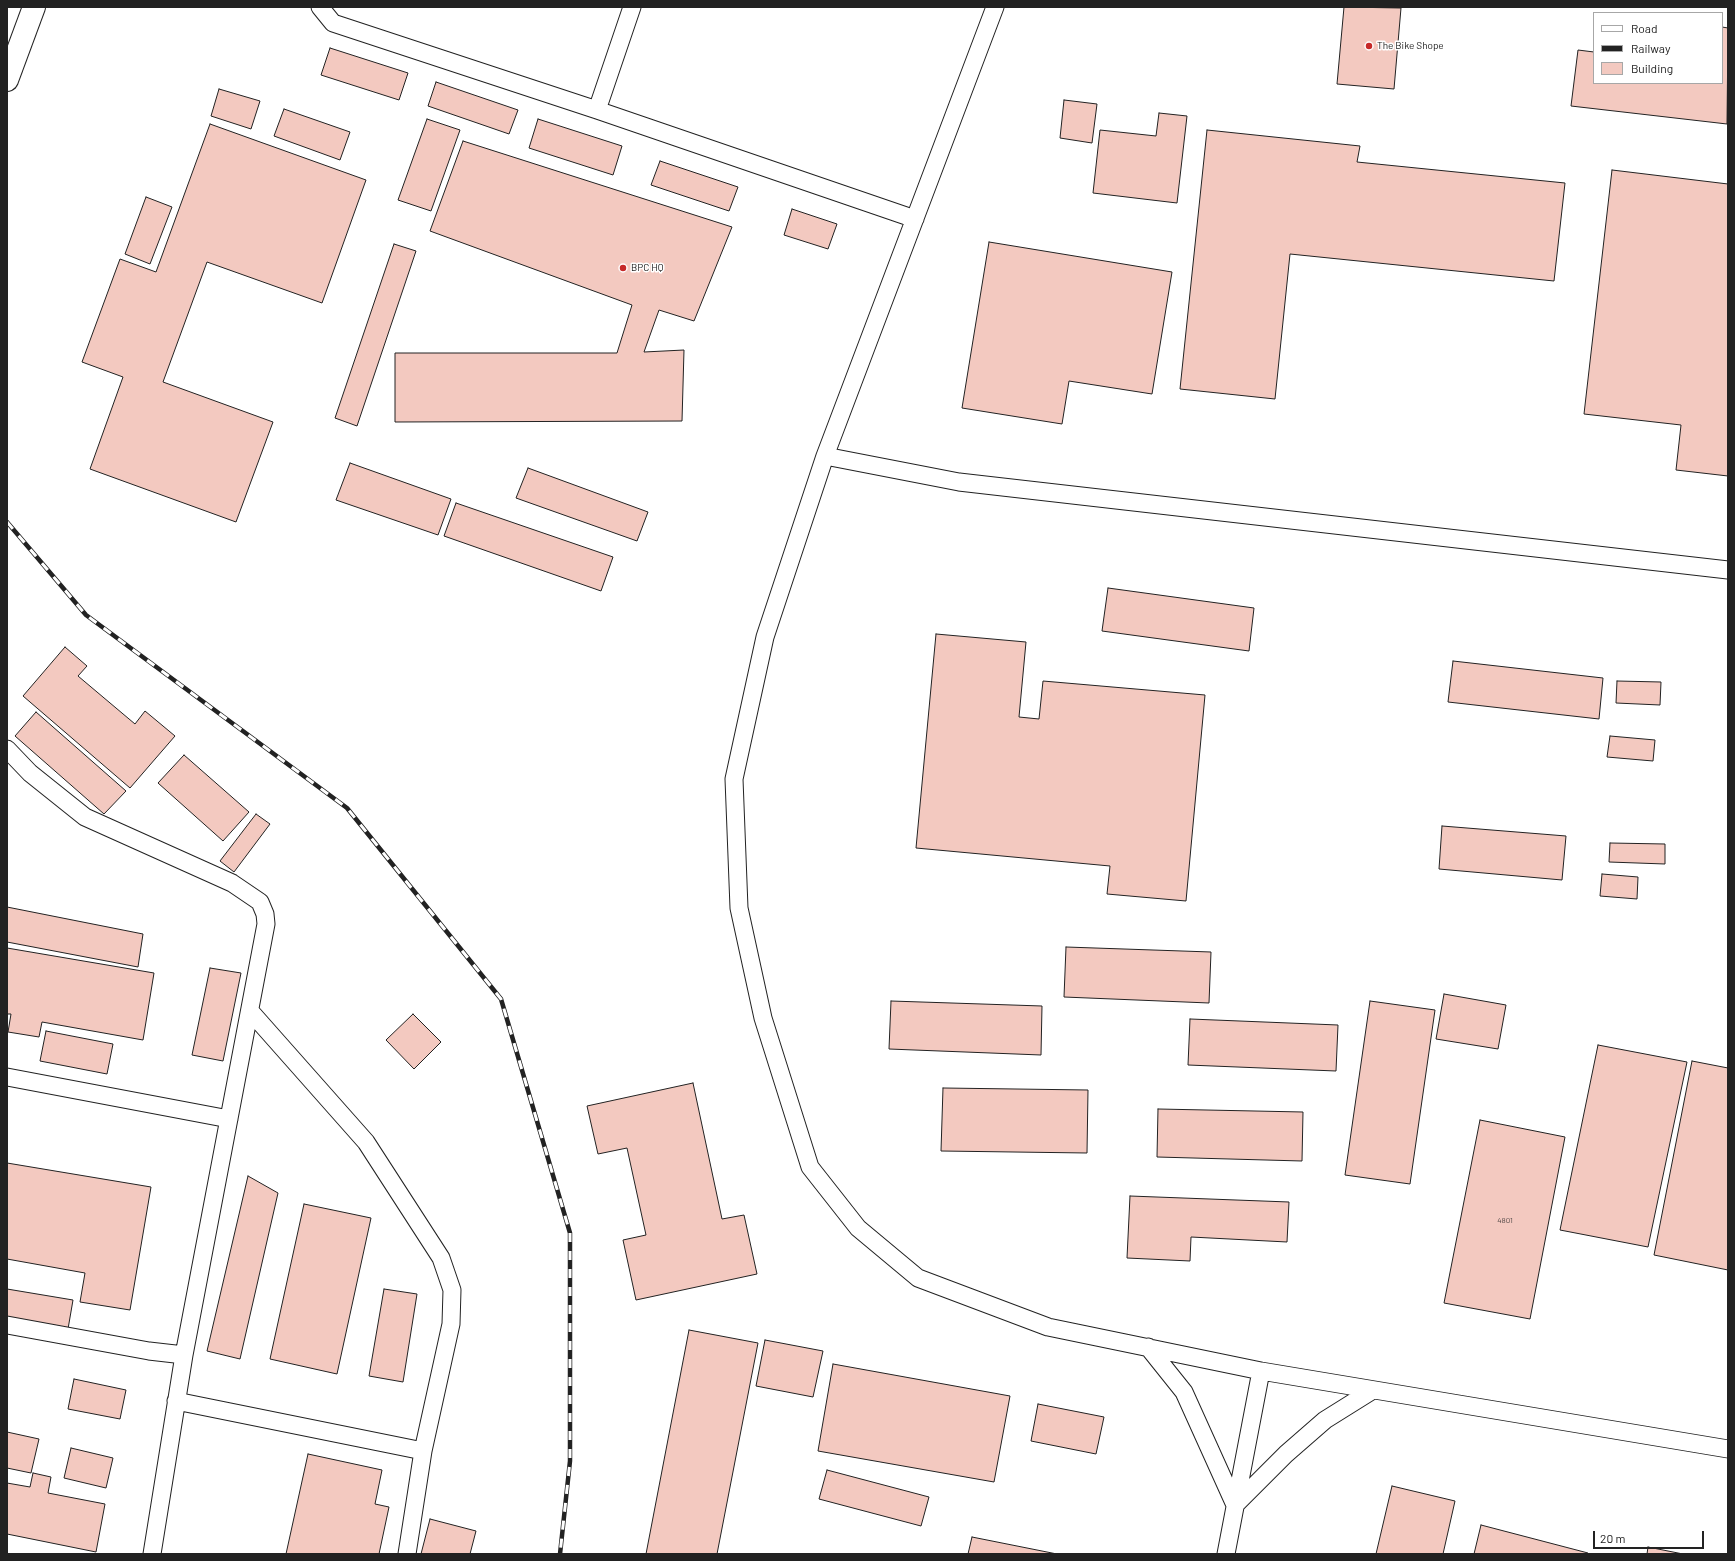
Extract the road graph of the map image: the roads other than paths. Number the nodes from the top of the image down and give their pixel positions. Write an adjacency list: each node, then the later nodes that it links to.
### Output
1 (34, 7): 5 (street)
2 (320, 7): 6 (lane)
3 (632, 7): 6 (lane)
4 (995, 7): 7 (lane)
5 (7, 80)
6 (597, 110): 7 (lane)
7 (915, 219): 8 (lane)
8 (825, 456): 9 (lane); 15 (lane)
9 (1728, 570)
10 (7, 749): 11 (lane)
11 (250, 1011): 13 (lane); 21 (lane)
12 (7, 1077): 13 (lane)
13 (229, 1119): 16 (lane)
14 (7, 1325): 16 (lane)
15 (1148, 1347): 17 (lane); 22 (lane)
16 (184, 1354): 19 (lane)
17 (1261, 1371): 18 (lane); 22 (lane)
18 (1373, 1390): 20 (lane); 22 (lane)
19 (176, 1401): 21 (lane); 23 (lane)
20 (1728, 1449)
21 (424, 1451): 24 (lane)
22 (1235, 1506): 25 (lane)
23 (152, 1554)
24 (407, 1554)
25 (1226, 1554)

